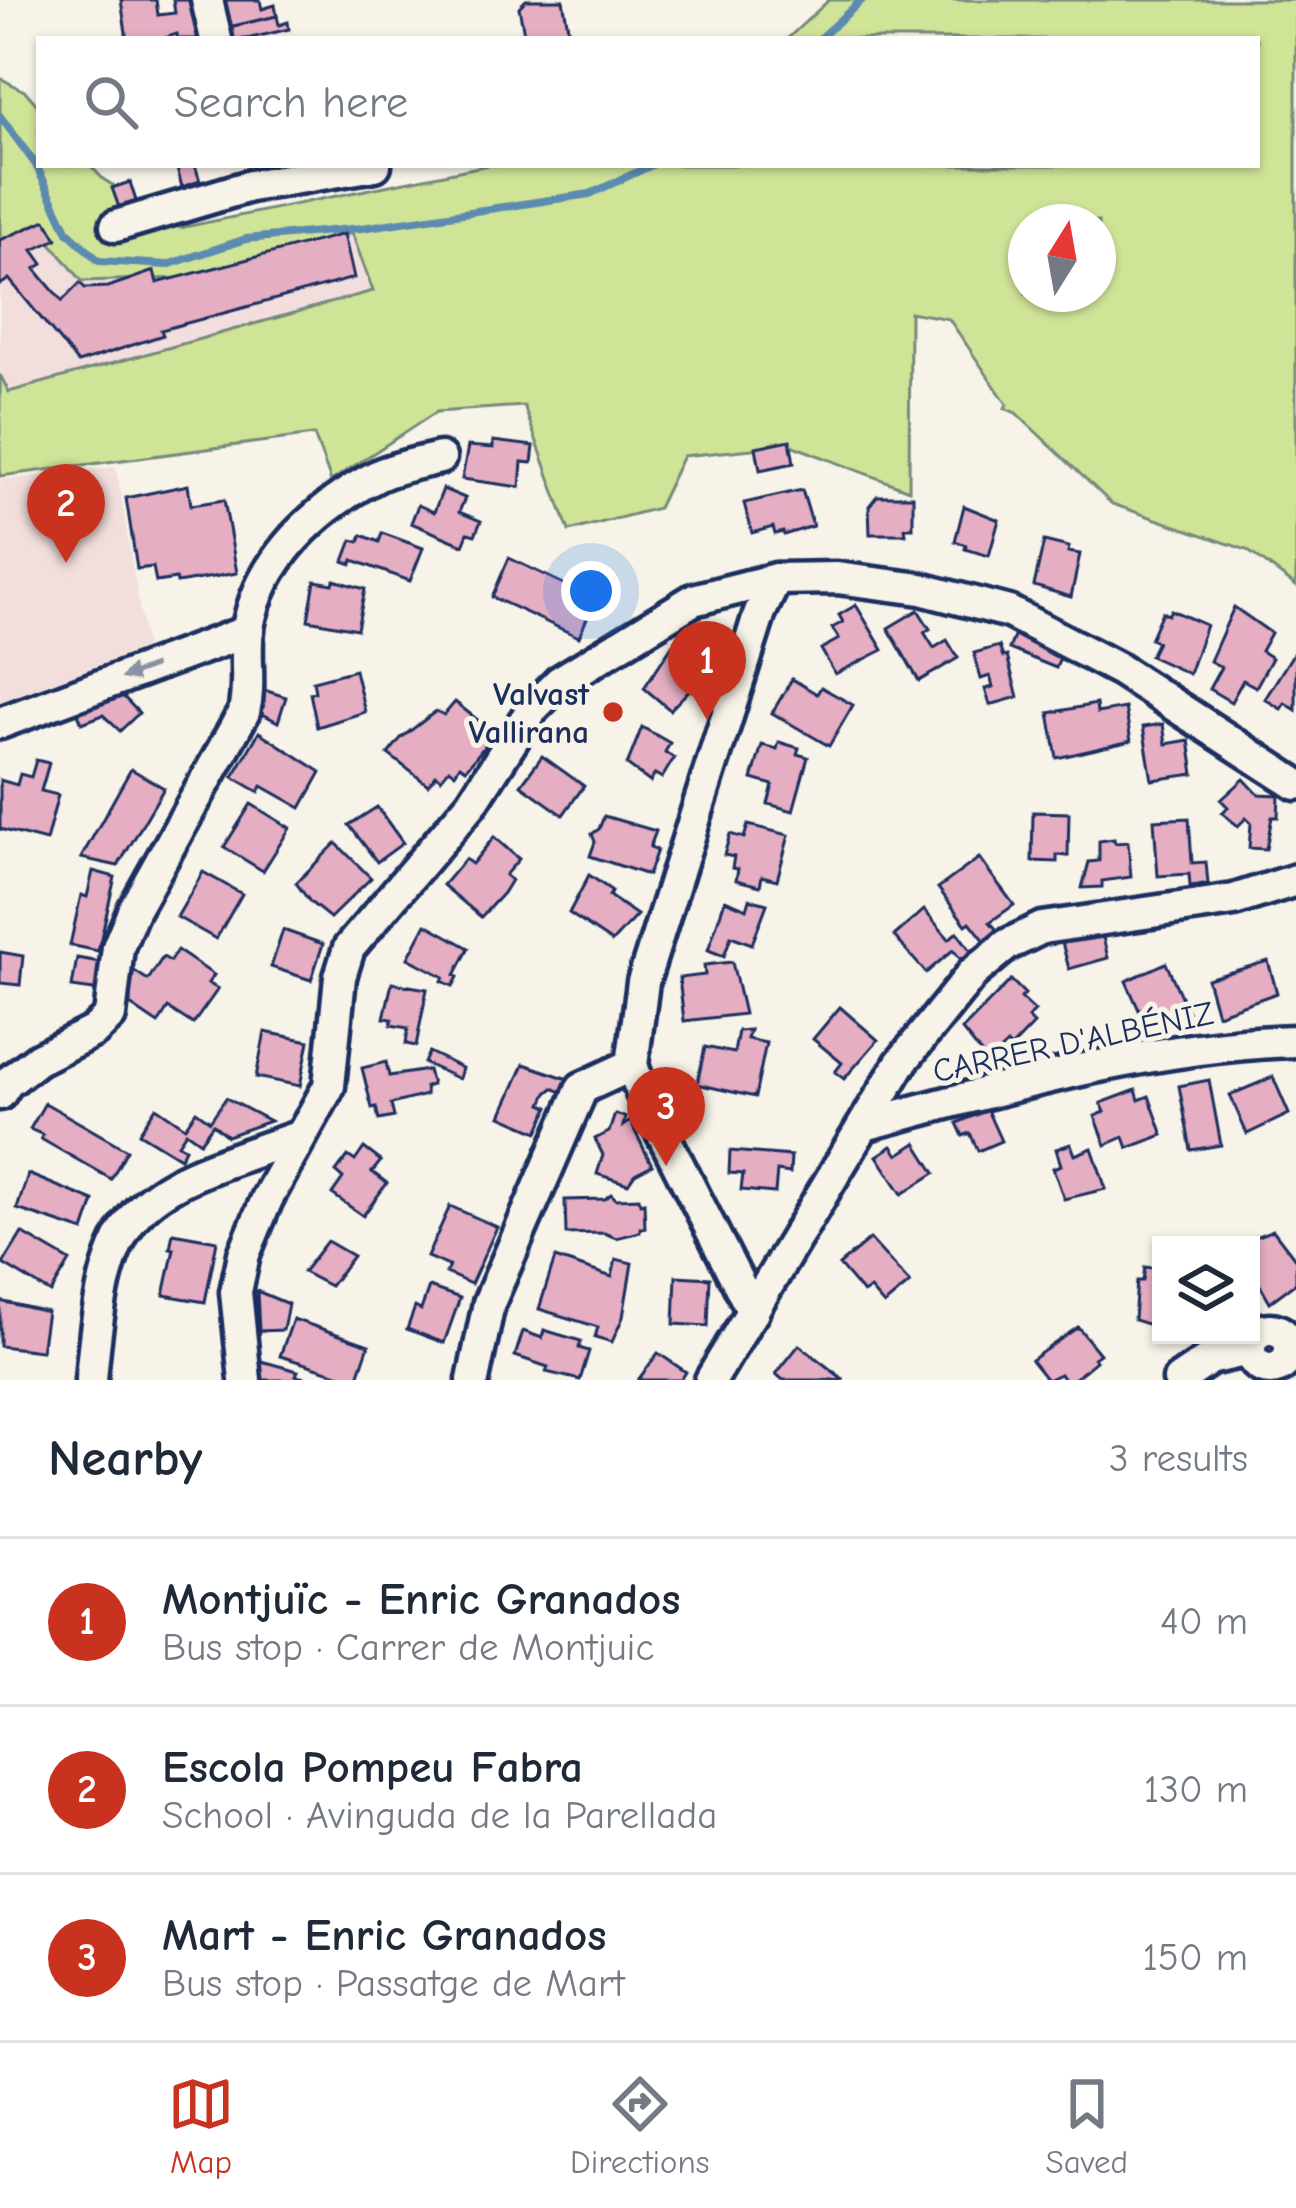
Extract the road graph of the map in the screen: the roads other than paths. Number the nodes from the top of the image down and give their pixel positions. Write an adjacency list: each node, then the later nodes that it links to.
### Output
1 (207, 0): 2 (street)
2 (215, 36)
3 (337, 168): 4 (street)
4 (248, 175): 5 (street)
5 (116, 226)
6 (440, 458): 8 (street)
7 (776, 579): 10 (street); 13 (street); 16 (street)
8 (248, 632): 9 (street, one-way to 9); 14 (street)
9 (0, 723)
10 (1296, 784)
11 (1296, 880): 15 (street)
12 (1296, 1041): 15 (street, CARRER D'ALBÉNIZ)
13 (632, 1065): 17 (street); 21 (street)
14 (0, 1094)
15 (868, 1124): 17 (street)
16 (301, 1136): 19 (street); 20 (street)
17 (753, 1312): 22 (street)
18 (1283, 1356): 23 (street)
19 (91, 1380)
20 (244, 1380)
21 (473, 1380)
22 (711, 1380)
23 (1178, 1380)

